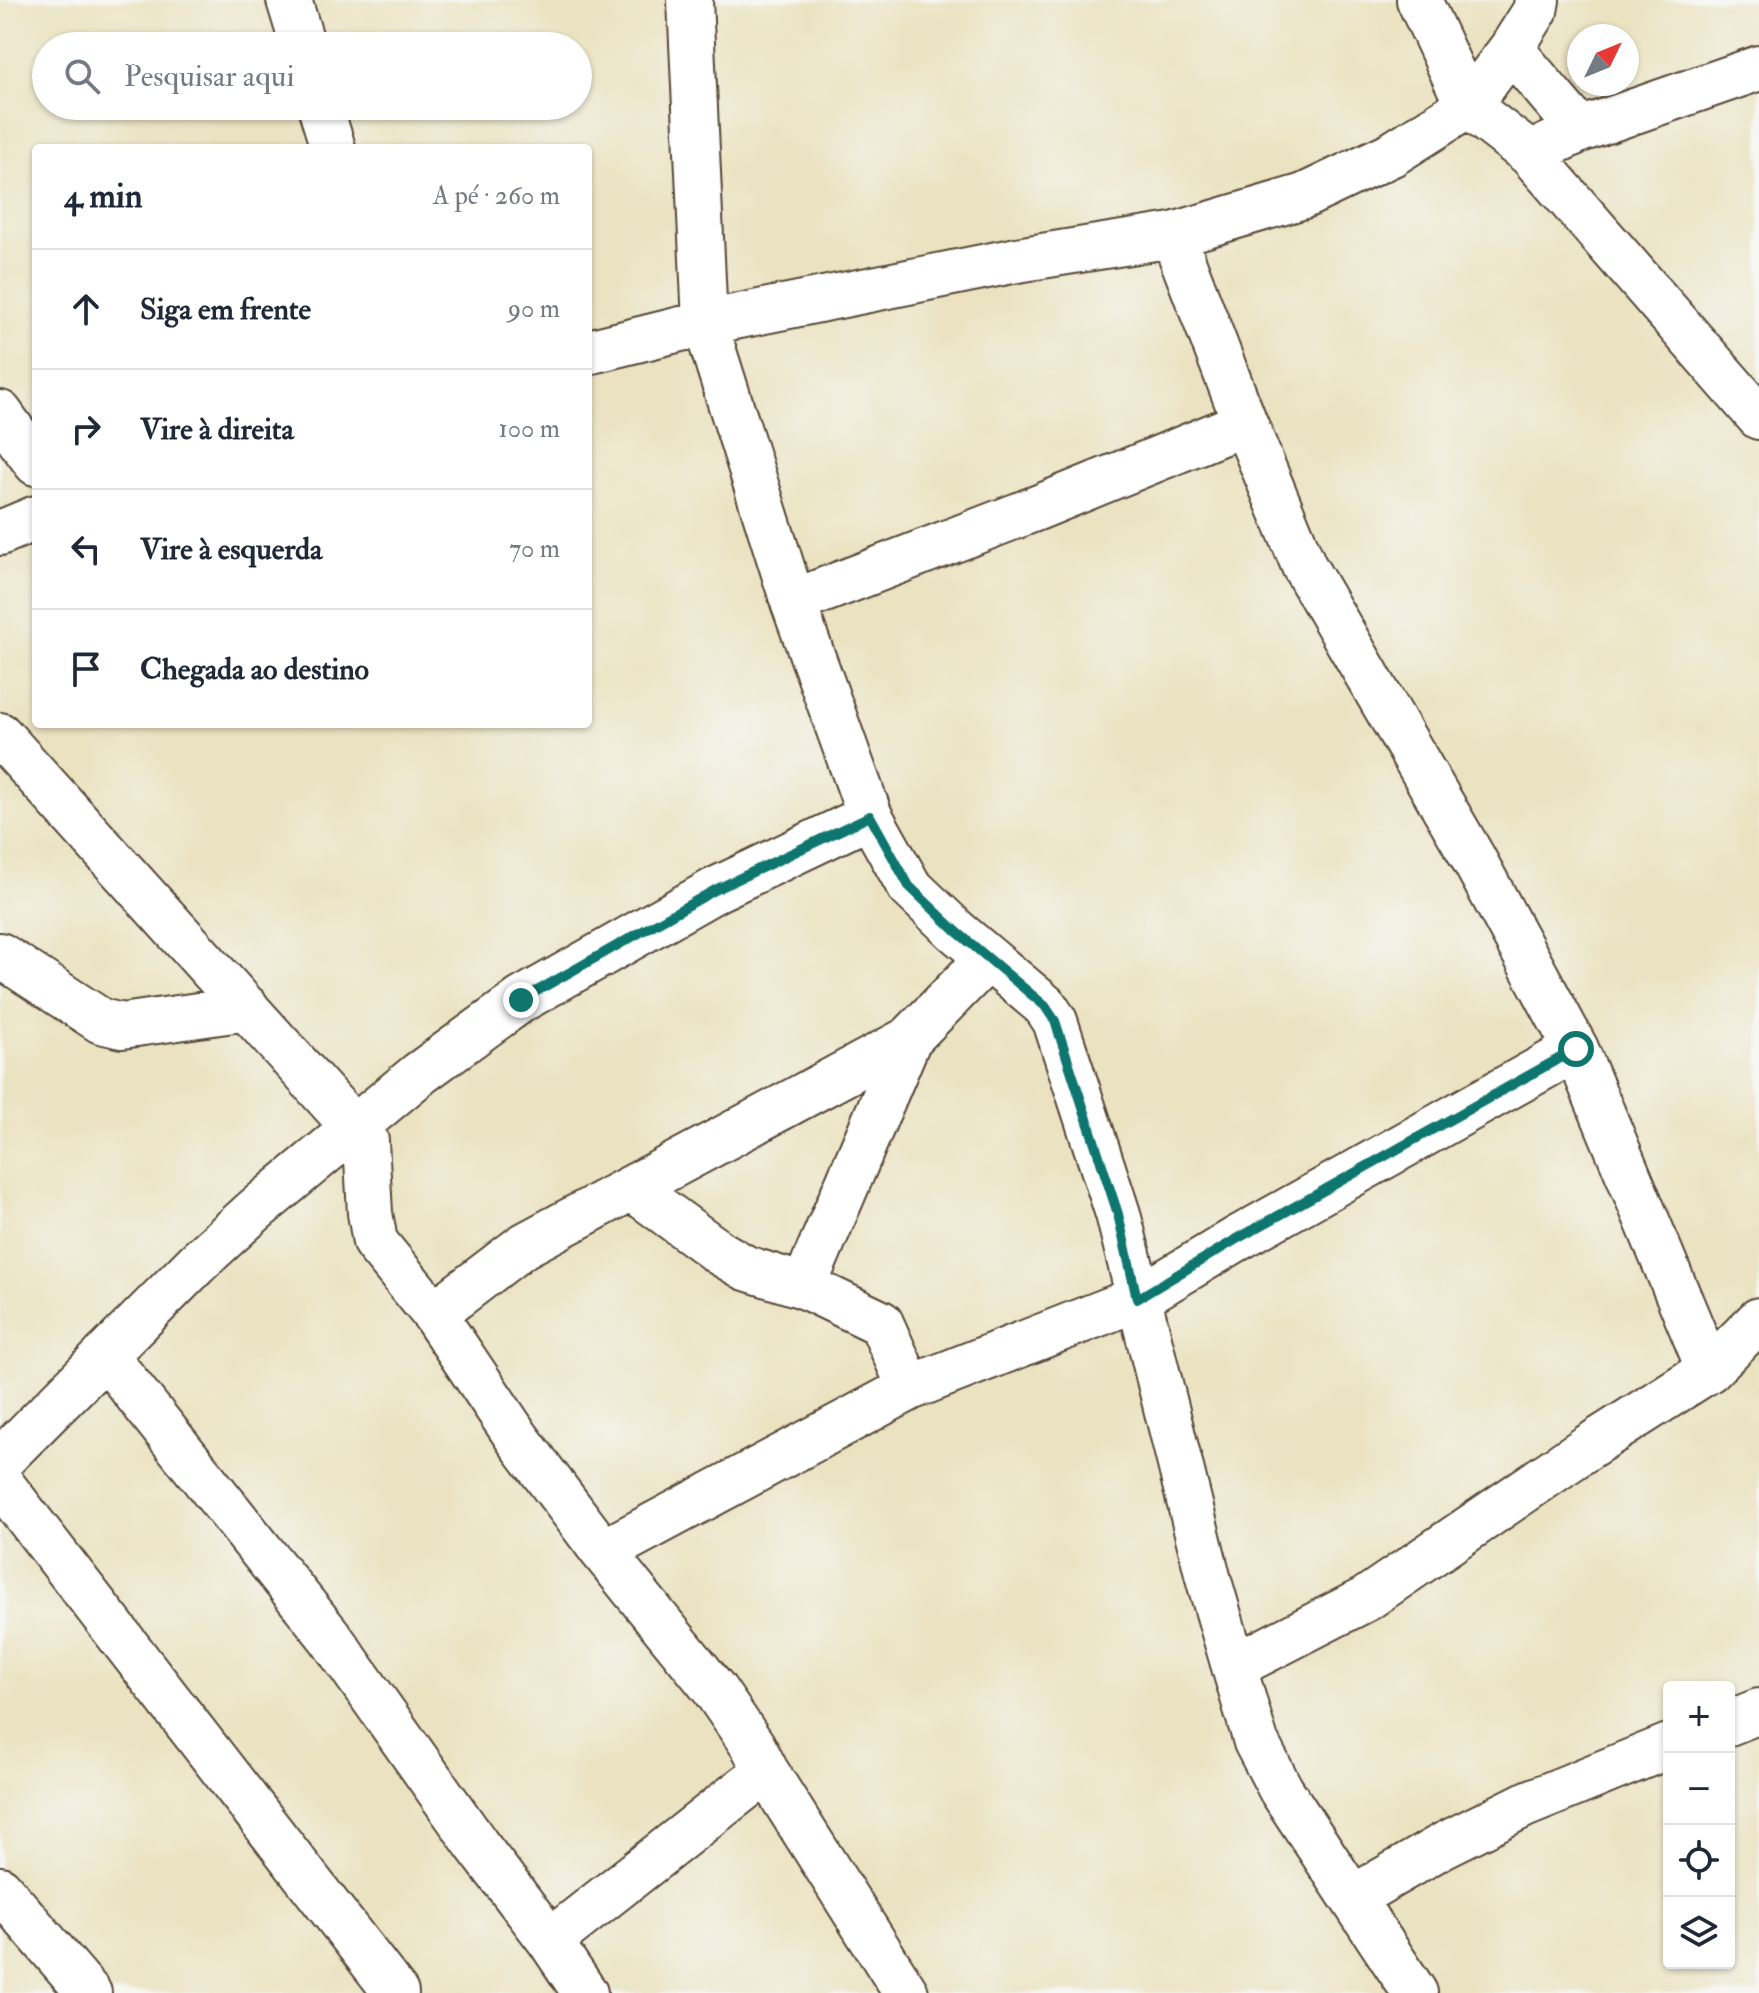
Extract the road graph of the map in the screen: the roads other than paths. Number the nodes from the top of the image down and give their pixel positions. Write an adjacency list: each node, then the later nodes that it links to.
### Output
1 (289, 0): 5 (street)
2 (690, 0): 14 (street)
3 (1419, 0): 8 (street)
4 (1537, 0): 6 (street)
5 (299, 32)
6 (1511, 49): 8 (street); 10 (street)
7 (1759, 68): 10 (street)
8 (1468, 106): 12 (street); 13 (street)
9 (324, 120): 11 (street)
10 (1580, 130): 12 (street)
11 (332, 144)
12 (1530, 154): 17 (street)
13 (1173, 235): 14 (street); 18 (street)
14 (705, 323): 15 (street); 22 (street)
15 (592, 351)
16 (0, 415): 19 (street)
17 (1759, 417)
18 (1245, 423): 22 (street); 29 (street)
19 (32, 458)
20 (32, 520): 21 (street)
21 (0, 533)
22 (793, 602): 24 (street)
23 (0, 735): 27 (street)
24 (870, 816): 26 (street); 30 (street)
25 (0, 955): 27 (street)
26 (988, 958): 28 (street); 33 (street)
27 (247, 1008): 30 (street)
28 (909, 1039): 31 (street); 32 (street)
29 (1576, 1049): 33 (street); 37 (street)
30 (355, 1128): 34 (street); 36 (street)
31 (633, 1189): 32 (street); 34 (street)
32 (804, 1286): 38 (street)
33 (1137, 1299): 38 (street); 42 (street)
34 (434, 1314): 41 (street)
35 (1759, 1320): 37 (street)
36 (105, 1355): 39 (street); 49 (street)
37 (1709, 1370): 42 (street)
38 (910, 1388): 41 (street)
39 (0, 1461)
40 (0, 1482): 51 (street)
41 (603, 1552): 46 (street)
42 (1235, 1666): 48 (street)
43 (1759, 1711): 44 (street)
44 (1735, 1721)
45 (1663, 1748): 48 (street)
46 (766, 1771): 49 (street); 53 (street)
47 (0, 1889): 50 (street)
48 (1354, 1897): 54 (street)
49 (550, 1941): 52 (street)
50 (89, 1993)
51 (396, 1993)
52 (585, 1993)
53 (906, 1993)
54 (1415, 1993)

